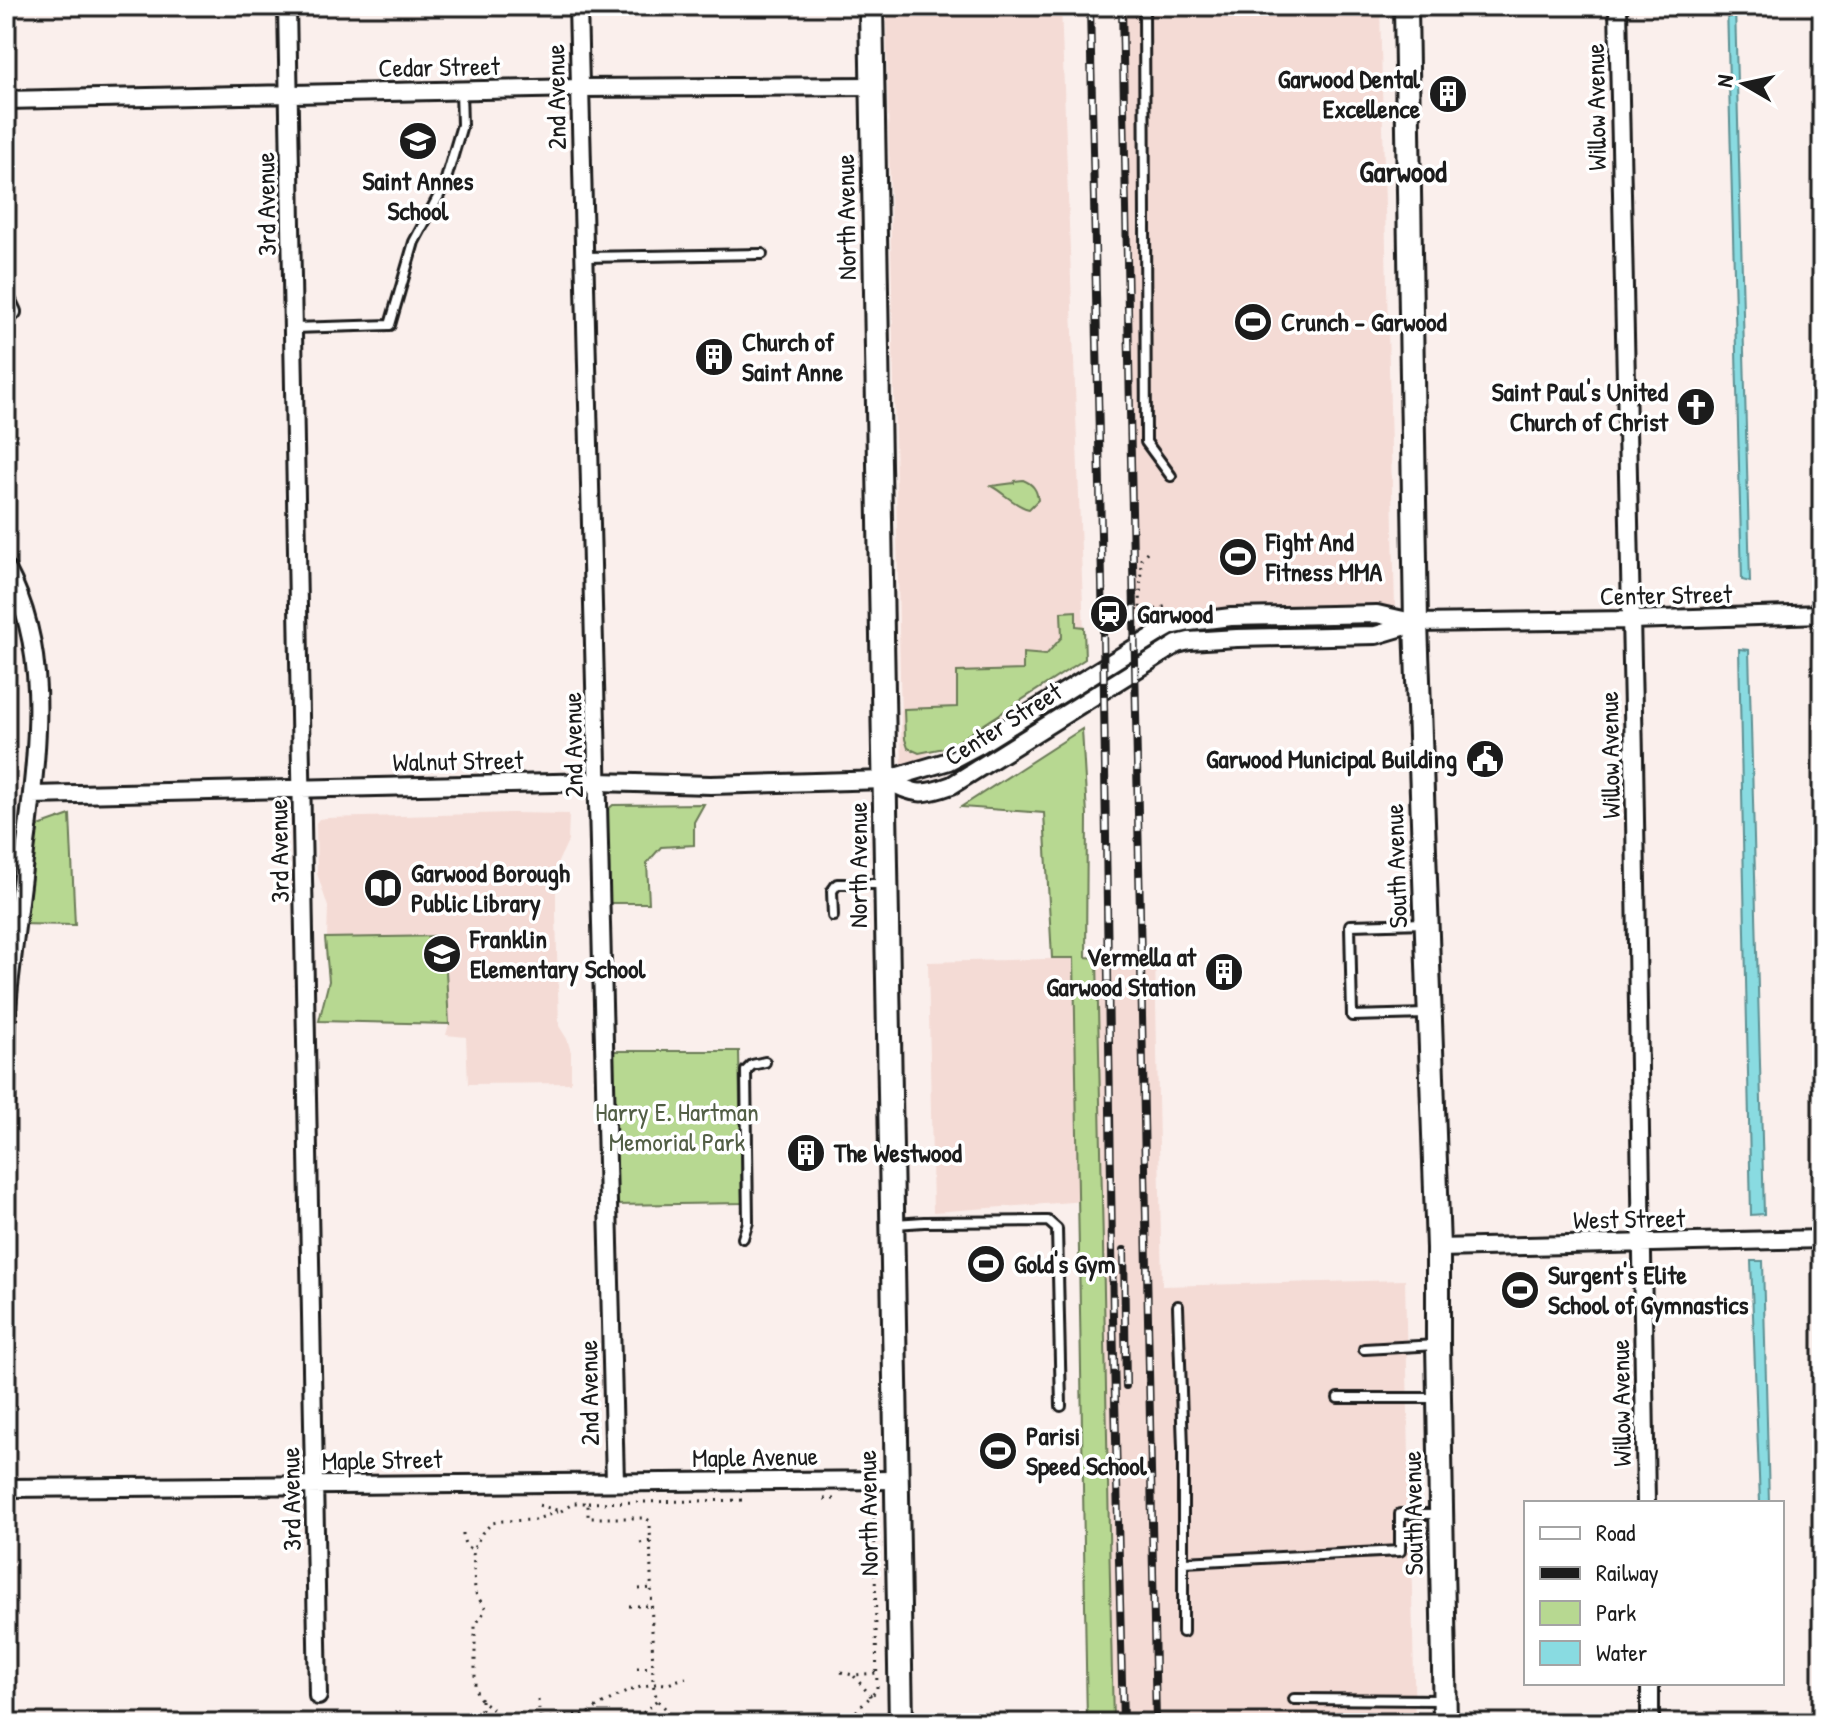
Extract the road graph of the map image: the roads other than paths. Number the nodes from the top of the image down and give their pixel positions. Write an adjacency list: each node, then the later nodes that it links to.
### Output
1 (287, 6): 10 (street, 3rd Avenue)
2 (578, 6): 8 (street, 2nd Avenue)
3 (871, 6): 7 (main road, North Avenue)
4 (1144, 6): 15 (lane)
5 (1406, 6): 19 (main road, South Avenue)
6 (1618, 6): 18 (street, Willow Avenue)
7 (873, 86): 8 (street, Cedar Street); 20 (main road, North Avenue)
8 (580, 88): 9 (street, Cedar Street); 13 (street, 2nd Avenue)
9 (461, 91): 10 (street, Cedar Street); 14 (lane)
10 (288, 94): 11 (street, Cedar Street); 14 (street, 3rd Avenue)
11 (6, 100)
12 (762, 254): 13 (lane)
13 (584, 257): 21 (street, 2nd Avenue)
14 (293, 328): 22 (street, 3rd Avenue)
15 (1171, 476)
16 (6, 568): 23 (street)
17 (1822, 614): 18 (street, Center Street)
18 (1631, 620): 19 (street, Center Street); 34 (street, Willow Avenue)
19 (1416, 623): 20 (street, Center Street); 20 (street, Center Street); 26 (main road, South Avenue)
20 (885, 780): 21 (street, Walnut Street); 24 (main road, North Avenue)
21 (597, 782): 22 (street, Walnut Street); 43 (street, 2nd Avenue)
22 (301, 789): 23 (street, Walnut Street); 44 (street, 3rd Avenue)
23 (32, 795): 27 (street)
24 (885, 884): 25 (lane); 31 (main road, North Avenue)
25 (833, 916)
26 (1426, 923): 28 (main road, South Avenue); 28 (lane)
27 (11, 924): 30 (street)
28 (1429, 1014): 35 (main road, South Avenue)
29 (765, 1062): 32 (lane)
30 (6, 1102)
31 (890, 1224): 41 (lane); 42 (main road, North Avenue)
32 (743, 1238)
33 (1822, 1239): 34 (street, West Street)
34 (1642, 1242): 35 (street, West Street); 46 (street, Willow Avenue)
35 (1438, 1248): 37 (main road, South Avenue)
36 (1178, 1306): 48 (lane)
37 (1438, 1344): 38 (lane); 40 (main road, South Avenue)
38 (1364, 1349)
39 (1338, 1398): 40 (lane)
40 (1439, 1398): 47 (main road, South Avenue)
41 (1061, 1406)
42 (895, 1480): 43 (street, Maple Avenue); 54 (main road, North Avenue)
43 (615, 1482): 44 (street, Maple Street)
44 (314, 1485): 45 (street, Maple Street); 51 (street, 3rd Avenue)
45 (6, 1488)
46 (1646, 1501)
47 (1441, 1514): 48 (lane); 53 (main road, South Avenue)
48 (1184, 1562): 49 (lane)
49 (1183, 1632)
50 (1650, 1685): 56 (street)
51 (318, 1696)
52 (1294, 1699): 53 (lane)
53 (1445, 1700): 55 (main road, South Avenue)
54 (901, 1723)
55 (1445, 1723)
56 (1650, 1723)

